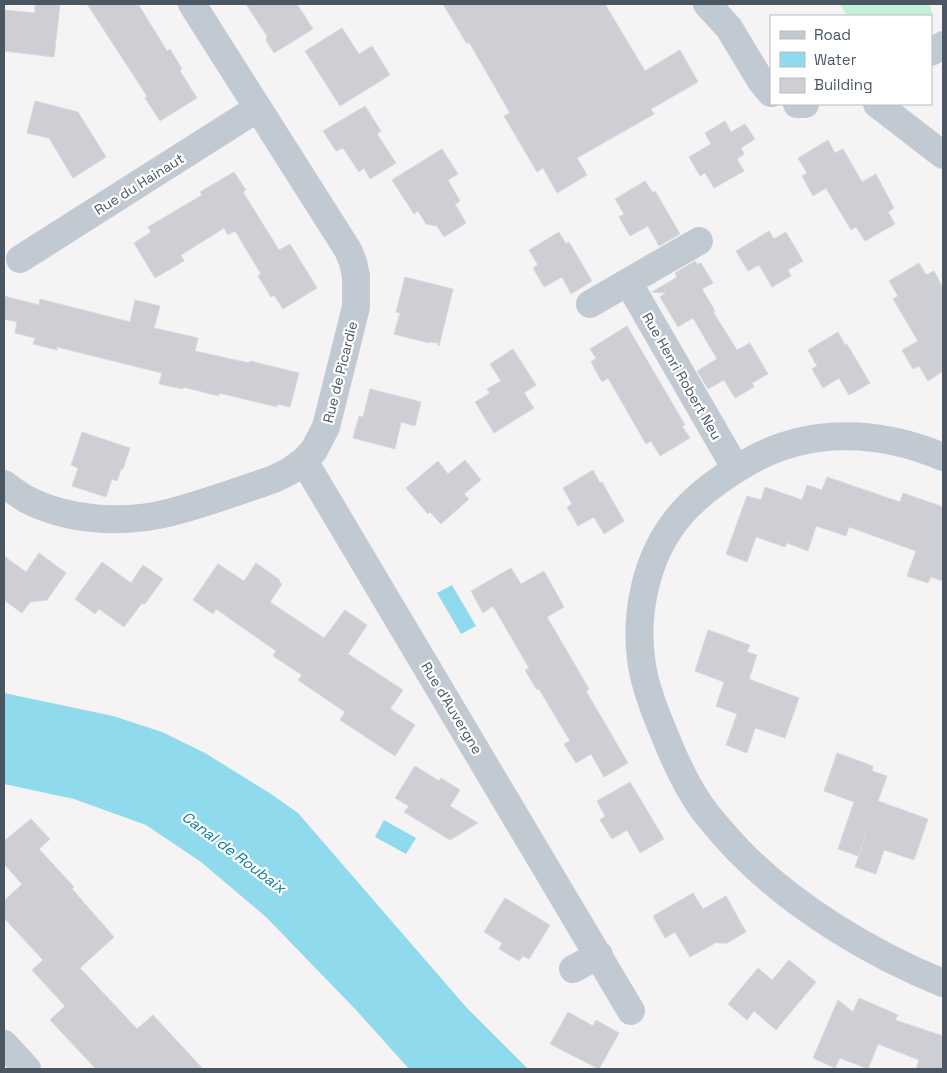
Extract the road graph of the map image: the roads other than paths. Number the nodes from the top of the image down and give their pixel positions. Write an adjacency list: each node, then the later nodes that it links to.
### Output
1 (192, 4): 7 (street, Rue de Picardie)
2 (707, 4): 5 (street)
3 (943, 45): 4 (street)
4 (932, 51)
5 (770, 92)
6 (878, 105): 8 (street)
7 (258, 108): 10 (street, Rue du Hainaut); 14 (street, Rue de Picardie)
8 (943, 155)
9 (699, 241): 11 (street)
10 (20, 259)
11 (628, 282): 12 (street); 15 (street, Rue Henri Robert Neu)
12 (590, 304)
13 (943, 456): 15 (street)
14 (304, 460): 16 (street, Rue de Picardie); 17 (street, Rue d'Auvergne)
15 (736, 469): 19 (street)
16 (4, 484)
17 (599, 955): 18 (street); 20 (street, Rue d'Auvergne)
18 (573, 969)
19 (943, 983)
20 (631, 1011)
21 (4, 1044): 22 (street)
22 (27, 1069)

